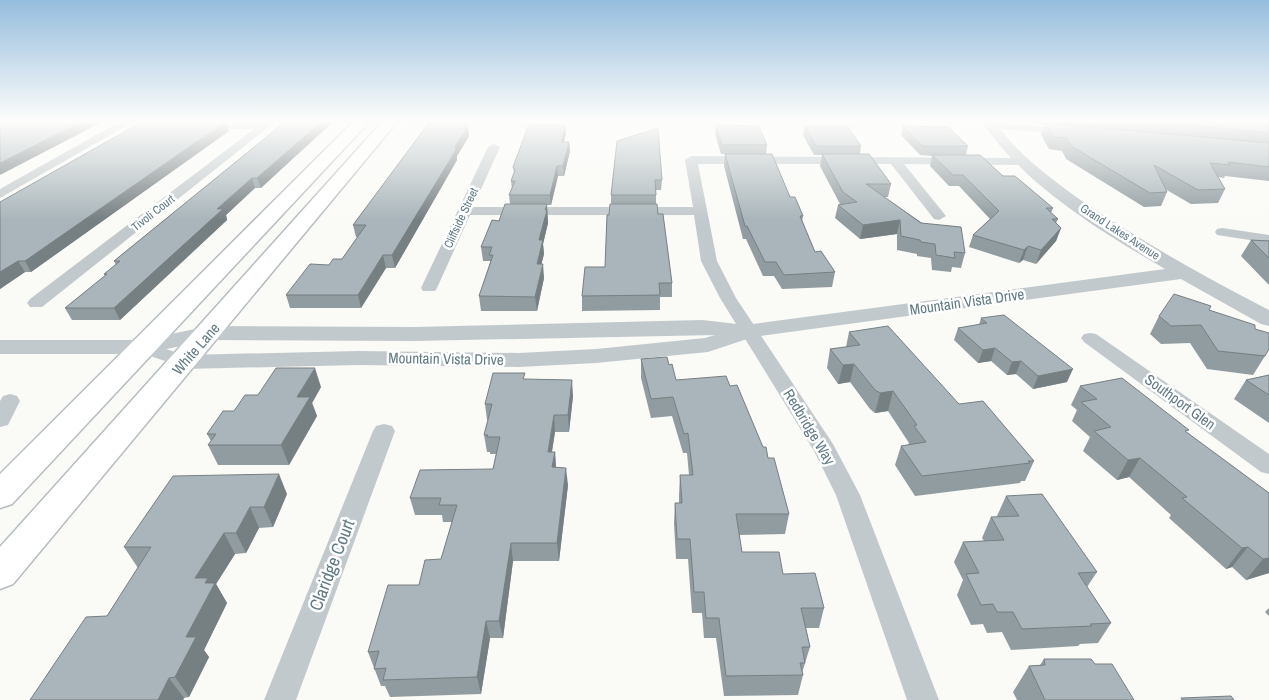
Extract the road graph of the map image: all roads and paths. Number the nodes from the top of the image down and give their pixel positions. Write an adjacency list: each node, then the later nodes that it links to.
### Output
1 (70, 155): 10 (street)
2 (228, 155): 18 (street, Tivoli Court)
3 (330, 155): 24 (main road)
4 (362, 155): 21 (main road, White Lane)
5 (491, 155): 11 (street, Cliffside Street)
6 (1016, 155): 9 (street, Grand Lakes Avenue)
7 (691, 160): 8 (street); 12 (street, Redbridge Way)
8 (894, 160): 9 (street); 13 (street)
9 (1022, 161): 16 (street, Grand Lakes Avenue)
10 (0, 194)
11 (465, 211): 12 (street); 17 (street, Cliffside Street)
12 (699, 211): 20 (street, Redbridge Way)
13 (939, 216)
14 (1222, 232): 15 (street)
15 (1269, 239)
16 (1184, 273): 19 (street, Grand Lakes Avenue); 20 (street, Mountain Vista Drive)
17 (429, 288)
18 (36, 303)
19 (1269, 319)
20 (749, 331): 21 (street, Mountain Vista Drive); 25 (street, Mountain Vista Drive); 33 (street, Redbridge Way)
21 (209, 333): 24 (street, Mountain Vista Drive); 25 (main road, White Lane)
22 (1090, 338): 29 (street, Southport Glen)
23 (0, 347): 24 (street, Mountain Vista Drive)
24 (143, 347): 25 (street, Mountain Vista Drive); 30 (main road)
25 (184, 362): 31 (main road, White Lane)
26 (10, 401): 27 (street)
27 (0, 420)
28 (384, 431): 32 (street, Claridge Court)
29 (1269, 466)
30 (0, 495)
31 (0, 573)
32 (280, 700)
33 (923, 700)

